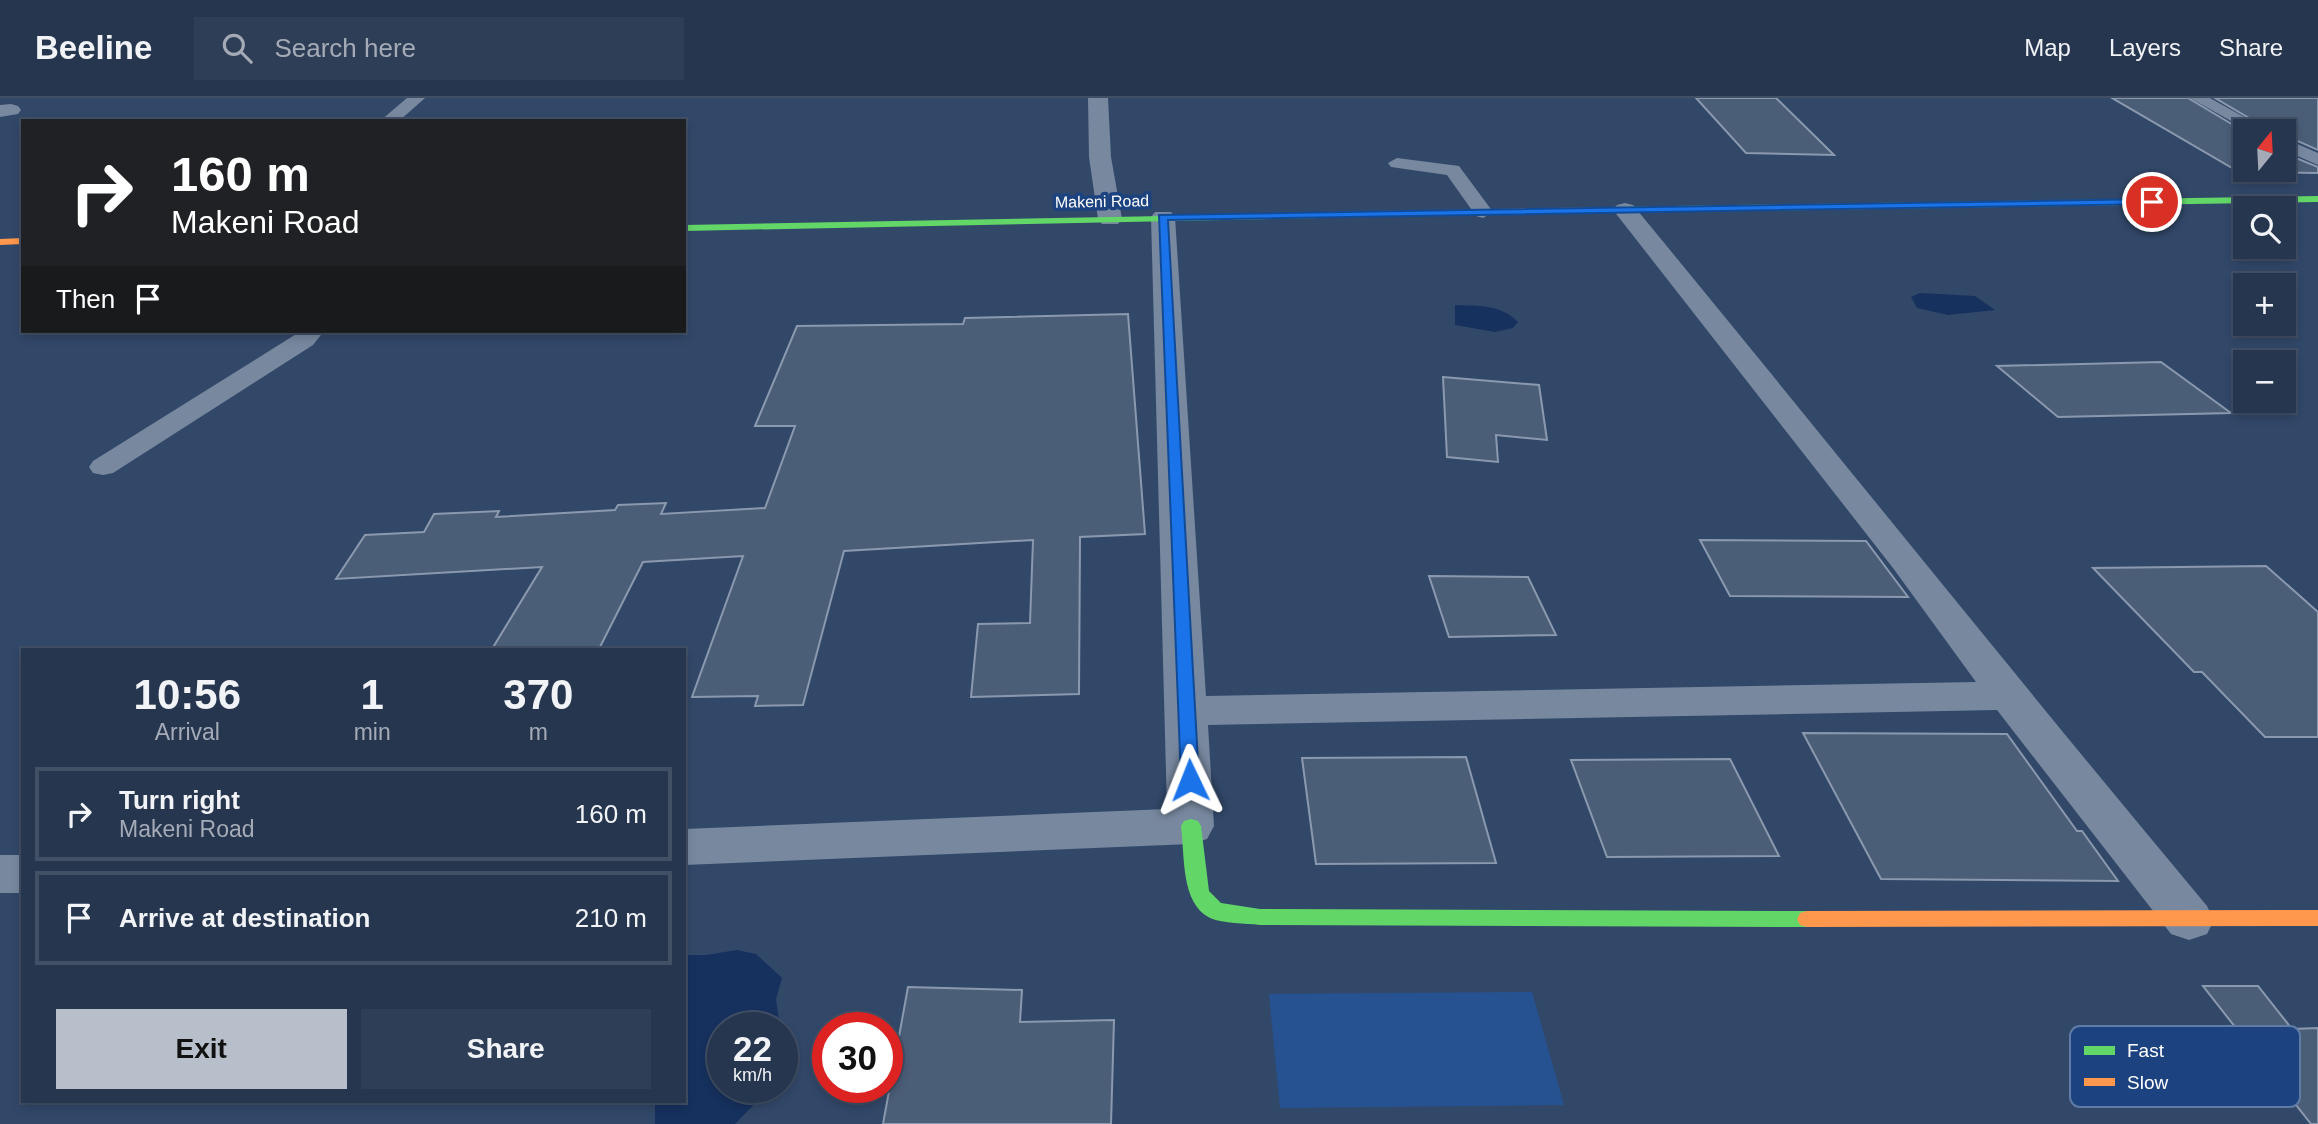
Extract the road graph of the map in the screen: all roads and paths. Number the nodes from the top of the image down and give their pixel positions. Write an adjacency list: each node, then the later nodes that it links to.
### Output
1 (416, 98): 4 (lane)
2 (1098, 98): 13 (street)
3 (2198, 98): 5 (lane)
4 (390, 119)
5 (2238, 119)
6 (2296, 149): 7 (lane)
7 (2318, 160)
8 (1397, 163): 11 (lane)
9 (2318, 199): 10 (main road, Makeni Road)
10 (1625, 210): 11 (main road, Makeni Road); 19 (street)
11 (1483, 212): 12 (main road, Makeni Road)
12 (1163, 218): 13 (main road, Makeni Road); 20 (street)
13 (1110, 219): 14 (main road, Makeni Road)
14 (686, 228)
15 (21, 241): 16 (main road)
16 (0, 242)
17 (311, 333): 18 (lane)
18 (103, 467)
19 (2008, 696): 20 (street); 26 (street)
20 (1188, 711): 21 (street)
21 (1191, 826): 22 (street); 26 (main road)
22 (686, 847)
23 (0, 874): 24 (street)
24 (21, 874)
25 (2318, 918): 26 (main road)
26 (2189, 920)

